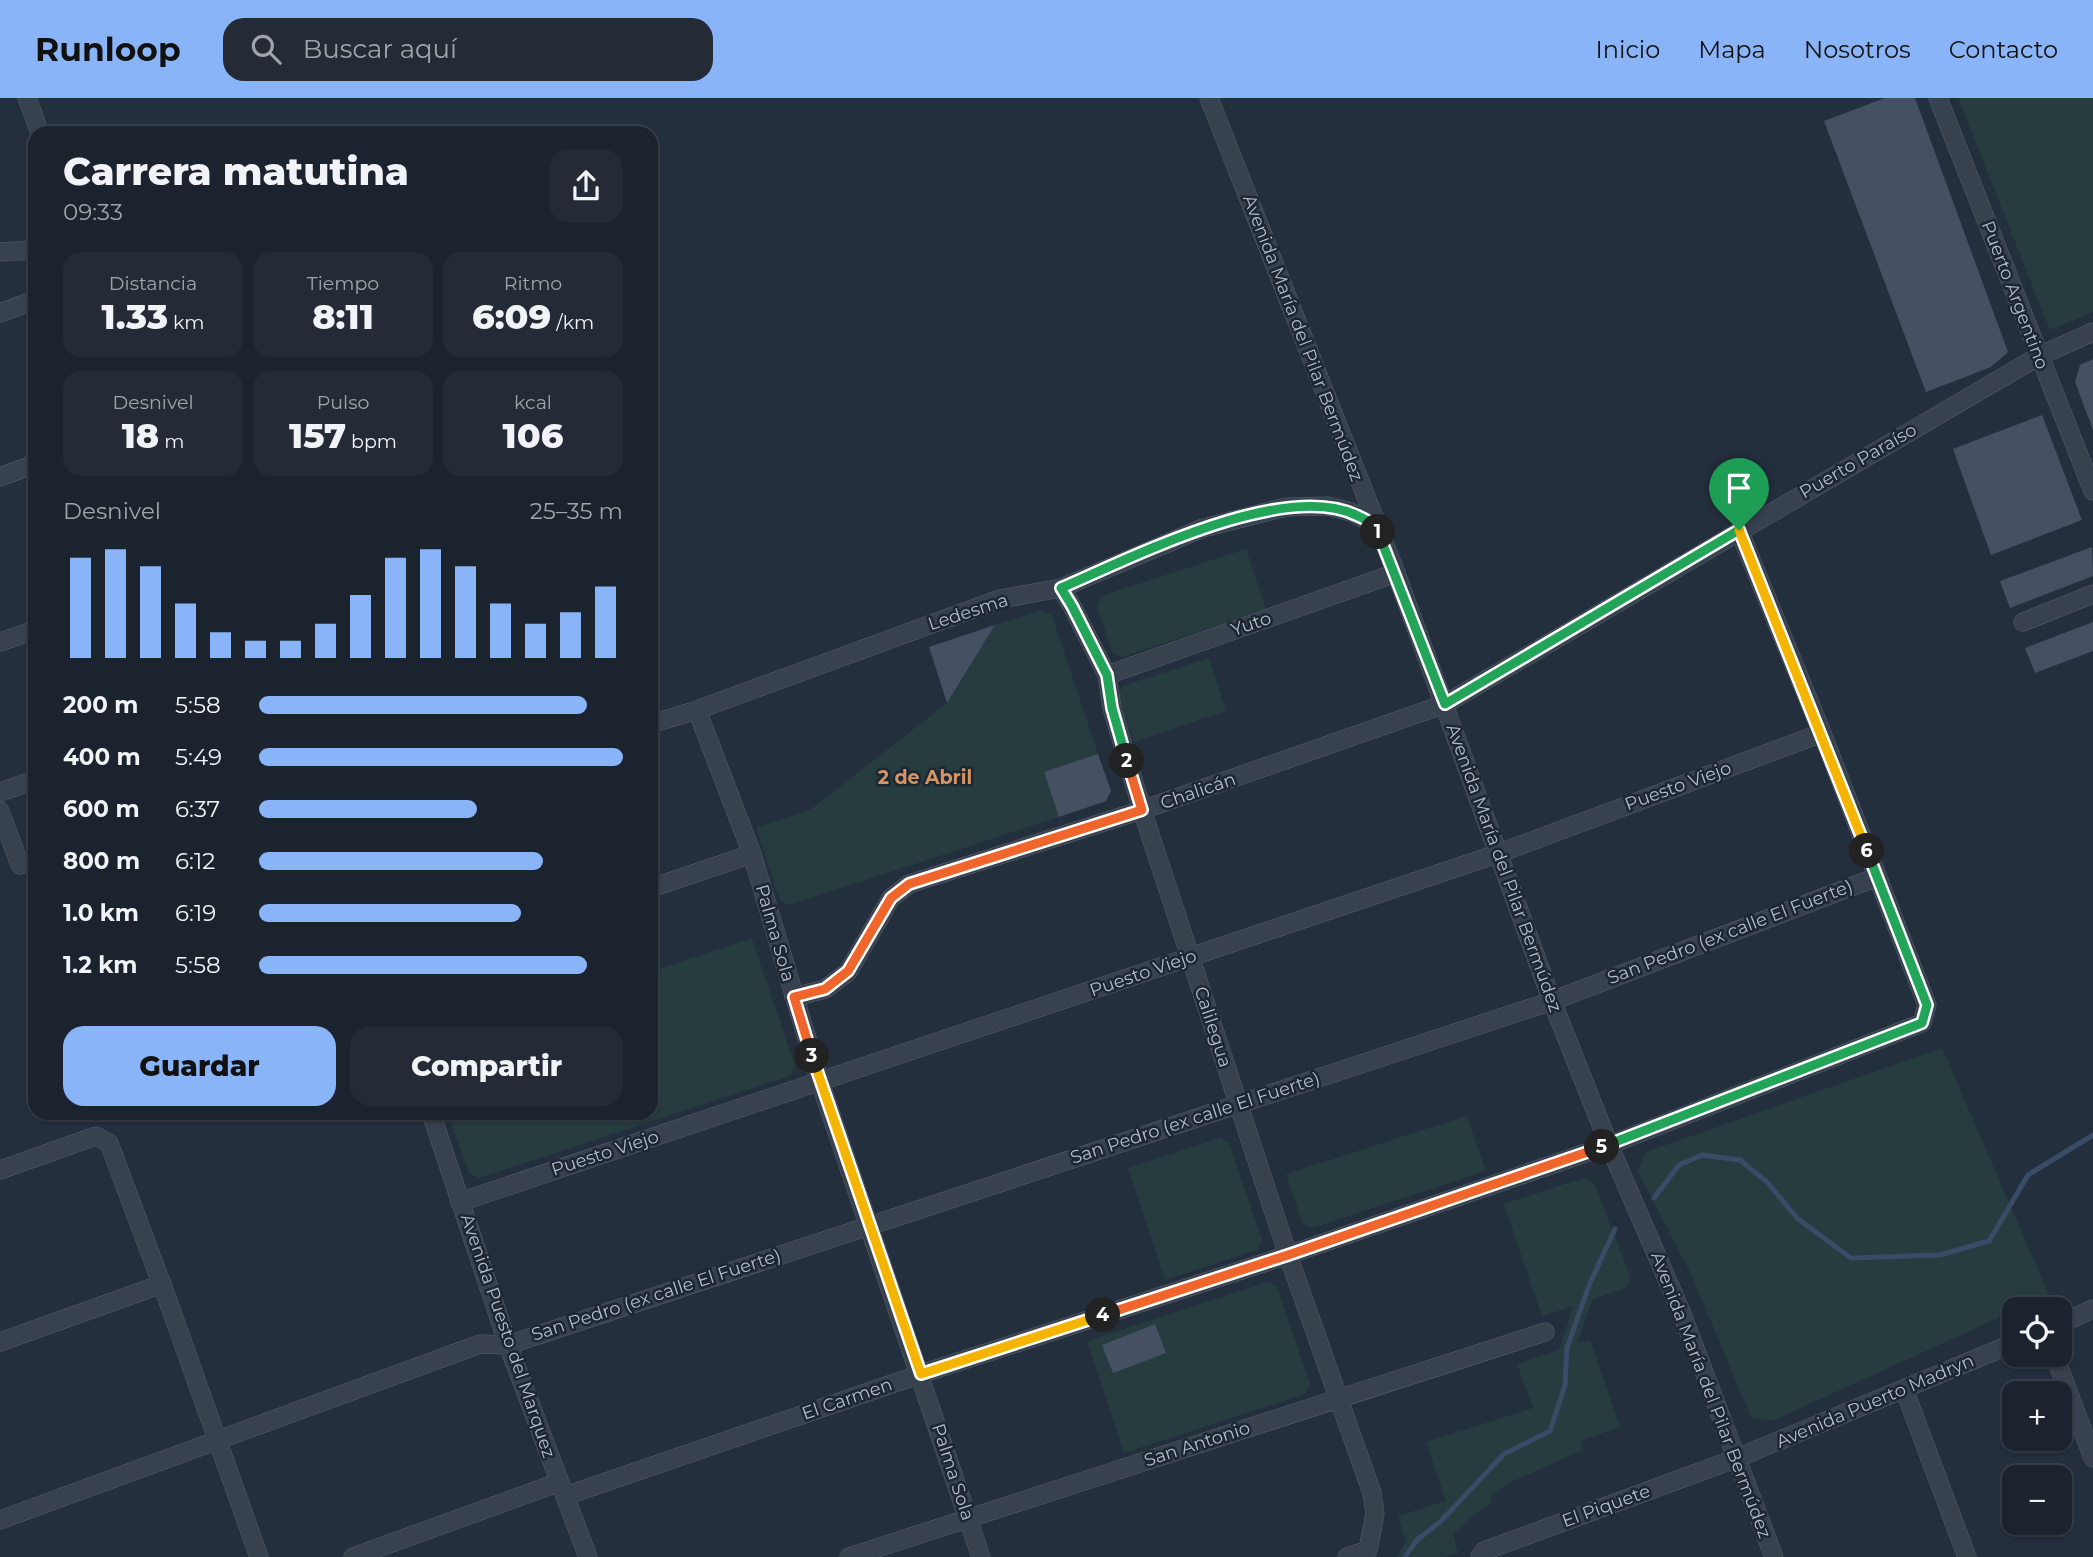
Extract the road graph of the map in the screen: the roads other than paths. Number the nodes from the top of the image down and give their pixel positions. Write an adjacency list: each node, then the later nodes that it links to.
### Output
1 (27, 98): 4 (street)
2 (1209, 98): 14 (street, Avenida María del Pilar Bermúdez)
3 (1938, 98): 10 (street, Puerto Argentino)
4 (37, 126)
5 (28, 250): 6 (street)
6 (0, 252)
7 (28, 303): 8 (street)
8 (0, 313)
9 (2093, 332): 10 (street, Puerto Paraíso)
10 (2039, 356): 13 (street, Puerto Argentino); 15 (street, Puerto Paraíso)
11 (28, 467): 12 (street)
12 (0, 477)
13 (2093, 491)
14 (1376, 525): 16 (street, Avenida María del Pilar Bermúdez); 17 (street, Ledesma)
15 (1739, 530): 23 (street, Puerto Paraíso); 26 (street)
16 (1396, 573): 22 (street, Yuto); 23 (street, Avenida María del Pilar Bermúdez)
17 (1061, 588): 22 (street, Calilegua); 24 (street, Ledesma)
18 (2093, 594): 19 (street)
19 (2023, 622)
20 (28, 632): 21 (street)
21 (0, 642)
22 (1107, 675): 29 (street, Calilegua)
23 (1445, 704): 29 (street, Chalicán); 32 (street, Avenida María del Pilar Bermúdez)
24 (697, 710): 25 (street, Ledesma); 31 (street, Palma Sola)
25 (658, 722)
26 (1822, 733): 32 (street, Puesto Viejo); 34 (street)
27 (28, 782): 28 (street)
28 (0, 792)
29 (1142, 810): 36 (street, Calilegua); 37 (street, Chalicán)
30 (0, 811): 33 (street)
31 (752, 854): 35 (street); 37 (street, Palma Sola)
32 (1497, 854): 36 (street, Puesto Viejo); 38 (street, Avenida María del Pilar Bermúdez)
33 (20, 866)
34 (1877, 877): 38 (street, San Pedro (ex calle El Fuerte)); 42 (street, El Carmen)
35 (658, 886)
36 (1190, 958): 39 (street, Puesto Viejo); 40 (street, Calilegua)
37 (794, 997): 39 (street, Palma Sola)
38 (1552, 1001): 40 (street, San Pedro (ex calle El Fuerte)); 42 (street, Avenida María del Pilar Bermúdez)
39 (820, 1082): 44 (street, Puesto Viejo); 45 (street, Palma Sola)
40 (1238, 1104): 45 (street, San Pedro (ex calle El Fuerte)); 46 (street, Calilegua)
41 (433, 1120): 44 (street, Avenida Puesto del Marquez)
42 (1609, 1145): 46 (street, El Carmen); 60 (street, Avenida María del Pilar Bermúdez)
43 (0, 1170): 47 (street)
44 (460, 1202): 52 (street, Avenida Puesto del Marquez)
45 (870, 1224): 52 (street, San Pedro (ex calle El Fuerte)); 55 (street, Palma Sola)
46 (1288, 1255): 55 (street, El Carmen); 57 (street, Calilegua)
47 (162, 1284): 51 (street); 58 (street)
48 (2093, 1309): 49 (street)
49 (2072, 1319)
50 (1545, 1332): 57 (street, San Antonio)
51 (0, 1342)
52 (508, 1345): 58 (street, San Pedro (ex calle El Fuerte)); 61 (street, Avenida Puesto del Marquez)
53 (2002, 1348): 56 (street, Avenida Puerto Madryn)
54 (2059, 1367): 59 (street)
55 (921, 1374): 61 (street, El Carmen); 62 (street, Palma Sola)
56 (1904, 1389): 60 (street, Avenida Puerto Madryn); 72 (street)
57 (1340, 1398): 62 (street, San Antonio); 69 (street, Calilegua)
58 (218, 1440): 63 (street, San Pedro (ex calle El Fuerte)); 64 (street)
59 (2093, 1458)
60 (1735, 1459): 70 (street, El Piquete); 71 (street, Avenida María del Pilar Bermúdez)
61 (562, 1489): 65 (street, El Carmen); 66 (street, Avenida Puesto del Marquez)
62 (967, 1517): 67 (street, San Antonio); 68 (street, Palma Sola)
63 (0, 1520)
64 (259, 1557)
65 (353, 1557)
66 (588, 1557)
67 (849, 1557)
68 (981, 1557)
69 (1347, 1557)
70 (1480, 1557)
71 (1774, 1557)
72 (1967, 1557)

